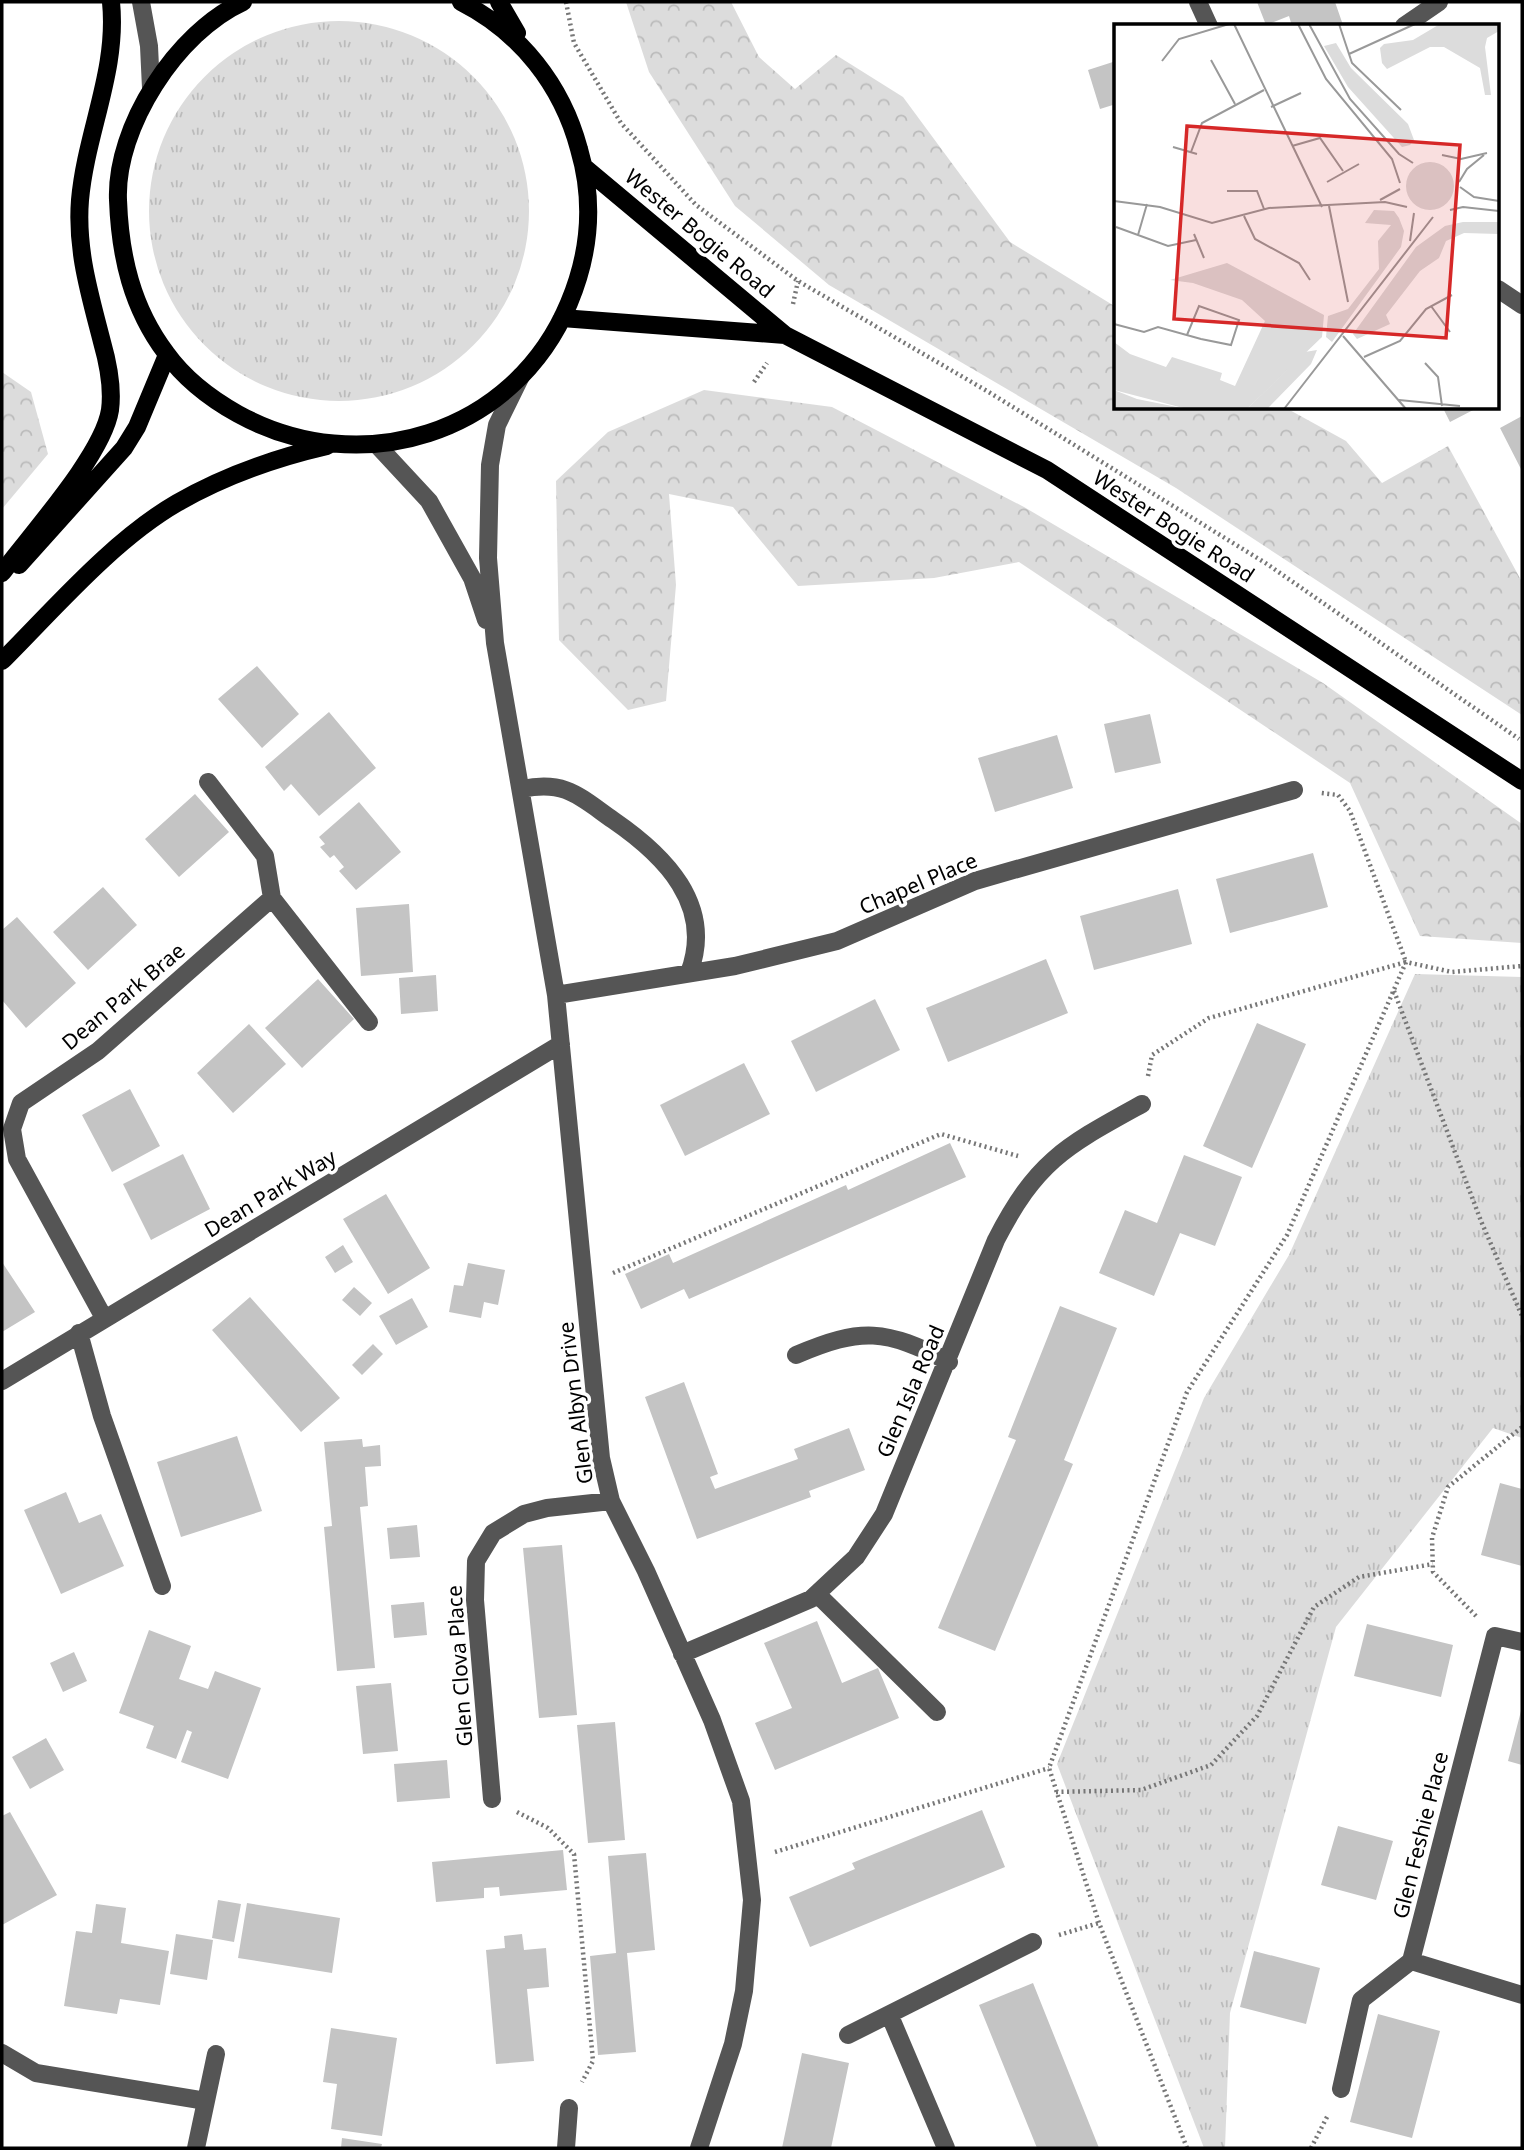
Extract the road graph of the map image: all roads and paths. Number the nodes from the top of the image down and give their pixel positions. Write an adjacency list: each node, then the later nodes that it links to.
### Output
1 (111, 2): 22 (main road)
2 (141, 2): 12 (street)
3 (243, 2): 12 (main road)
4 (461, 2): 11 (main road)
5 (499, 2): 11 (main road)
6 (566, 2): 26 (path)
7 (1198, 2): 9 (street)
8 (1438, 2): 10 (street)
9 (1208, 24)
10 (1407, 24)
11 (553, 85): 13 (main road)
12 (151, 88): 18 (main road)
13 (584, 167): 16 (main road); 17 (main road, Wester Bogie Road)
14 (1500, 290): 15 (street)
15 (1522, 305)
16 (562, 318): 17 (main road, Wester Bogie Road); 19 (main road)
17 (786, 335): 27 (main road, Wester Bogie Road)
18 (167, 355): 20 (main road); 23 (main road)
19 (521, 376): 21 (main road); 24 (street)
20 (331, 445): 21 (main road); 25 (main road)
21 (377, 445): 24 (street)
22 (2, 573)
23 (2, 582)
24 (495, 643): 29 (street, Glen Albyn Drive)
25 (2, 661)
26 (1522, 742)
27 (1522, 781)
28 (208, 782): 32 (street)
29 (522, 789): 35 (street); 37 (street, Glen Albyn Drive)
30 (1294, 790): 35 (street, Chapel Place)
31 (1338, 795): 33 (path)
32 (272, 898): 38 (street); 44 (street, Dean Park Brae)
33 (1406, 962): 34 (path); 36 (path); 40 (path)
34 (1522, 966)
35 (690, 973): 37 (street, Chapel Place)
36 (1393, 990): 43 (path); 58 (path)
37 (556, 995): 39 (street, Glen Albyn Drive)
38 (369, 1021)
39 (561, 1044): 42 (street, Glen Albyn Drive); 44 (street, Dean Park Way)
40 (1142, 1104): 41 (street, Glen Isla Road)
41 (1046, 1164): 42 (path); 47 (street, Glen Isla Road)
42 (584, 1286): 50 (street, Glen Albyn Drive)
43 (1522, 1316)
44 (104, 1318): 45 (street, Dean Park Way)
45 (79, 1334): 48 (street, Dean Park Way); 52 (street)
46 (796, 1355): 47 (street)
47 (949, 1362): 53 (street, Glen Isla Road)
48 (2, 1381)
49 (1522, 1427): 51 (path)
50 (611, 1501): 56 (street, Glen Albyn Drive); 60 (street, Glen Clova Place)
51 (1433, 1564): 54 (path); 59 (path)
52 (162, 1586)
53 (817, 1594): 56 (street, Glen Isla Road); 57 (street)
54 (1495, 1636): 55 (street); 64 (street, Glen Feshie Place)
55 (1522, 1642)
56 (682, 1654): 61 (street, Glen Albyn Drive)
57 (937, 1712)
58 (1049, 1768): 59 (path); 61 (path)
59 (1056, 1792): 62 (path)
60 (492, 1799): 72 (path)
61 (747, 1860): 75 (street, Glen Albyn Drive)
62 (1099, 1923): 63 (path); 77 (path)
63 (1033, 1942): 66 (street)
64 (1411, 1961): 65 (street); 70 (street)
65 (1522, 1995)
66 (890, 2015): 67 (street); 76 (street)
67 (848, 2035)
68 (2, 2053): 71 (street)
69 (216, 2054): 71 (street)
70 (1341, 2089): 78 (path)
71 (206, 2101): 73 (street)
72 (569, 2108): 74 (street)
73 (196, 2148)
74 (566, 2148)
75 (699, 2148)
76 (947, 2148)
77 (1187, 2148)
78 (1311, 2148)

